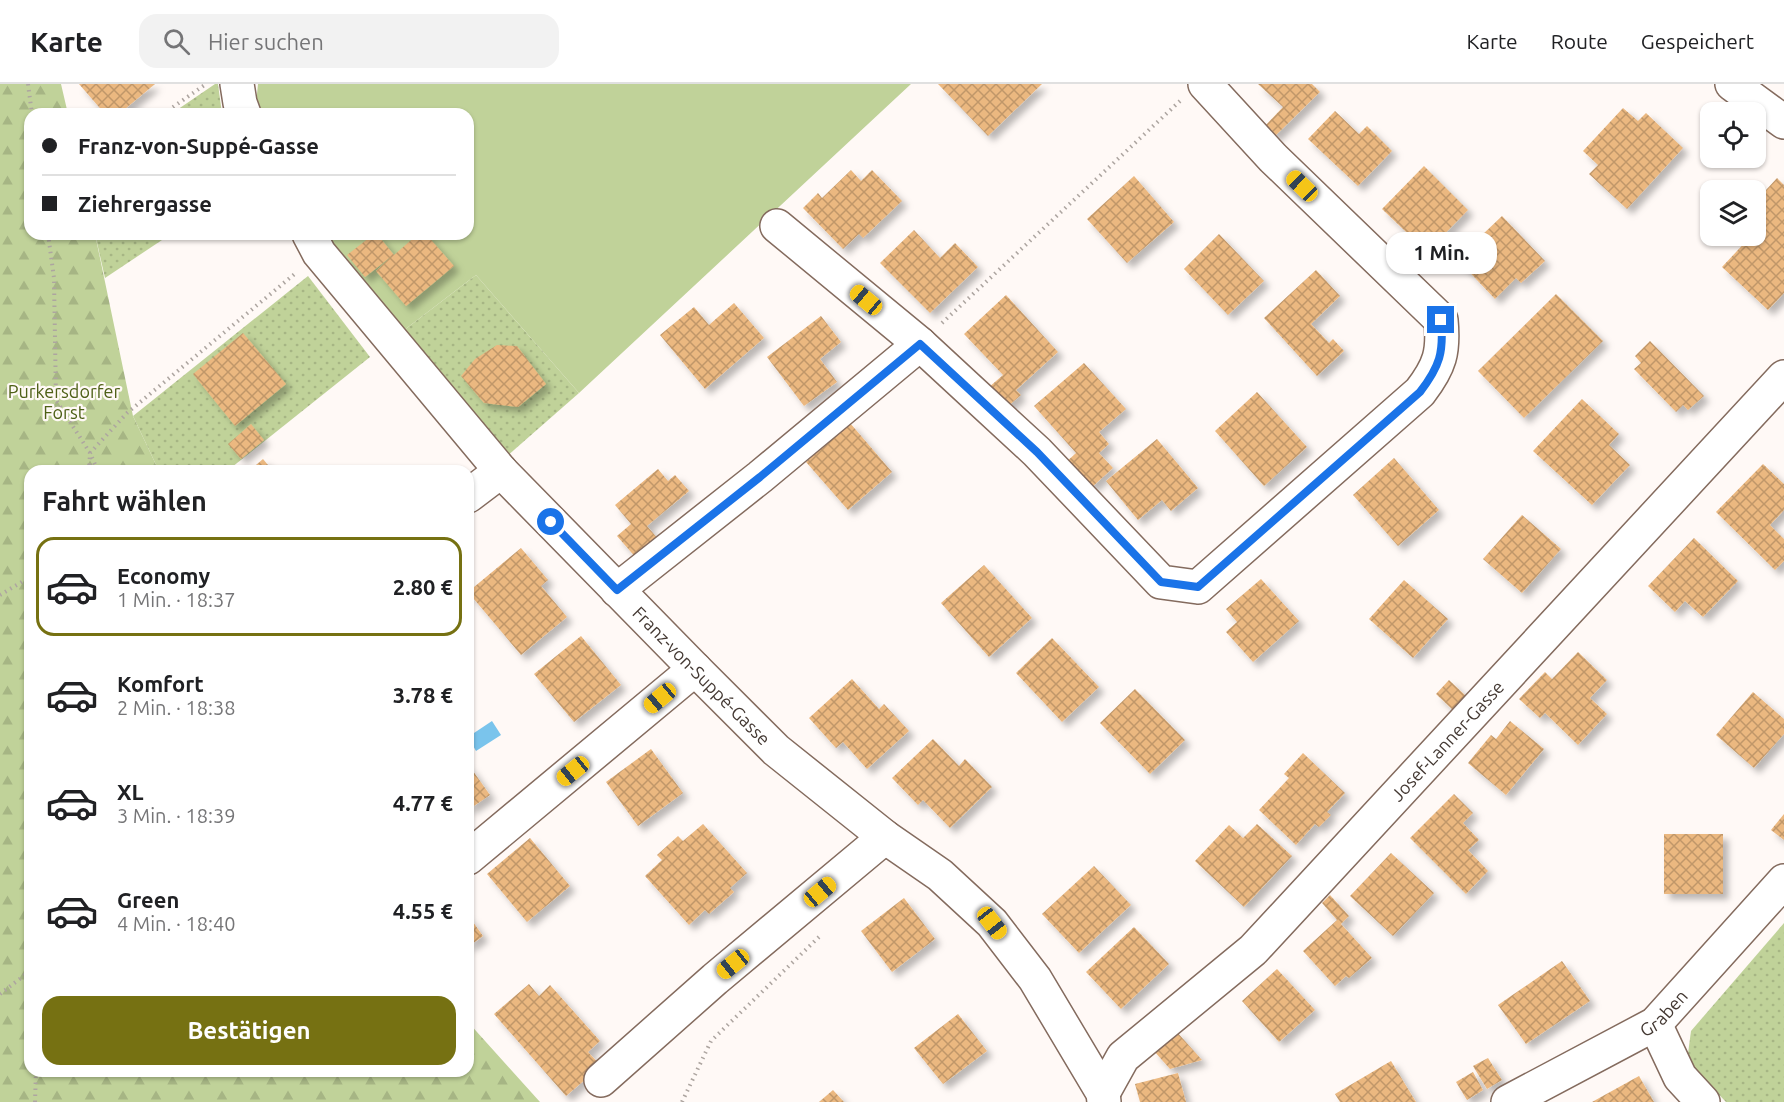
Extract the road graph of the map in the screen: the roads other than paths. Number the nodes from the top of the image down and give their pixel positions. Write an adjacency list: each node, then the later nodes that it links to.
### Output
1 (237, 84): 4 (street)
2 (1732, 84): 5 (street)
3 (1193, 92): 8 (street)
4 (242, 108)
5 (1784, 122)
6 (777, 226): 8 (street)
7 (314, 244): 10 (street, Franz-von-Suppé-Gasse)
8 (920, 344): 12 (street)
9 (1784, 377): 19 (street, Josef-Lanner-Gasse)
10 (501, 471): 11 (street); 12 (street, Franz-von-Suppé-Gasse)
11 (474, 491)
12 (617, 590): 13 (street, Franz-von-Suppé-Gasse)
13 (695, 669): 14 (street, Franz-von-Suppé-Gasse); 15 (street)
14 (885, 837): 18 (street); 19 (street, Franz-von-Suppé-Gasse)
15 (474, 853)
16 (1784, 881): 17 (street, Graben)
17 (1655, 1024): 20 (street, Graben); 21 (street)
18 (601, 1080)
19 (1103, 1097)
20 (1508, 1102)
21 (1703, 1102)

